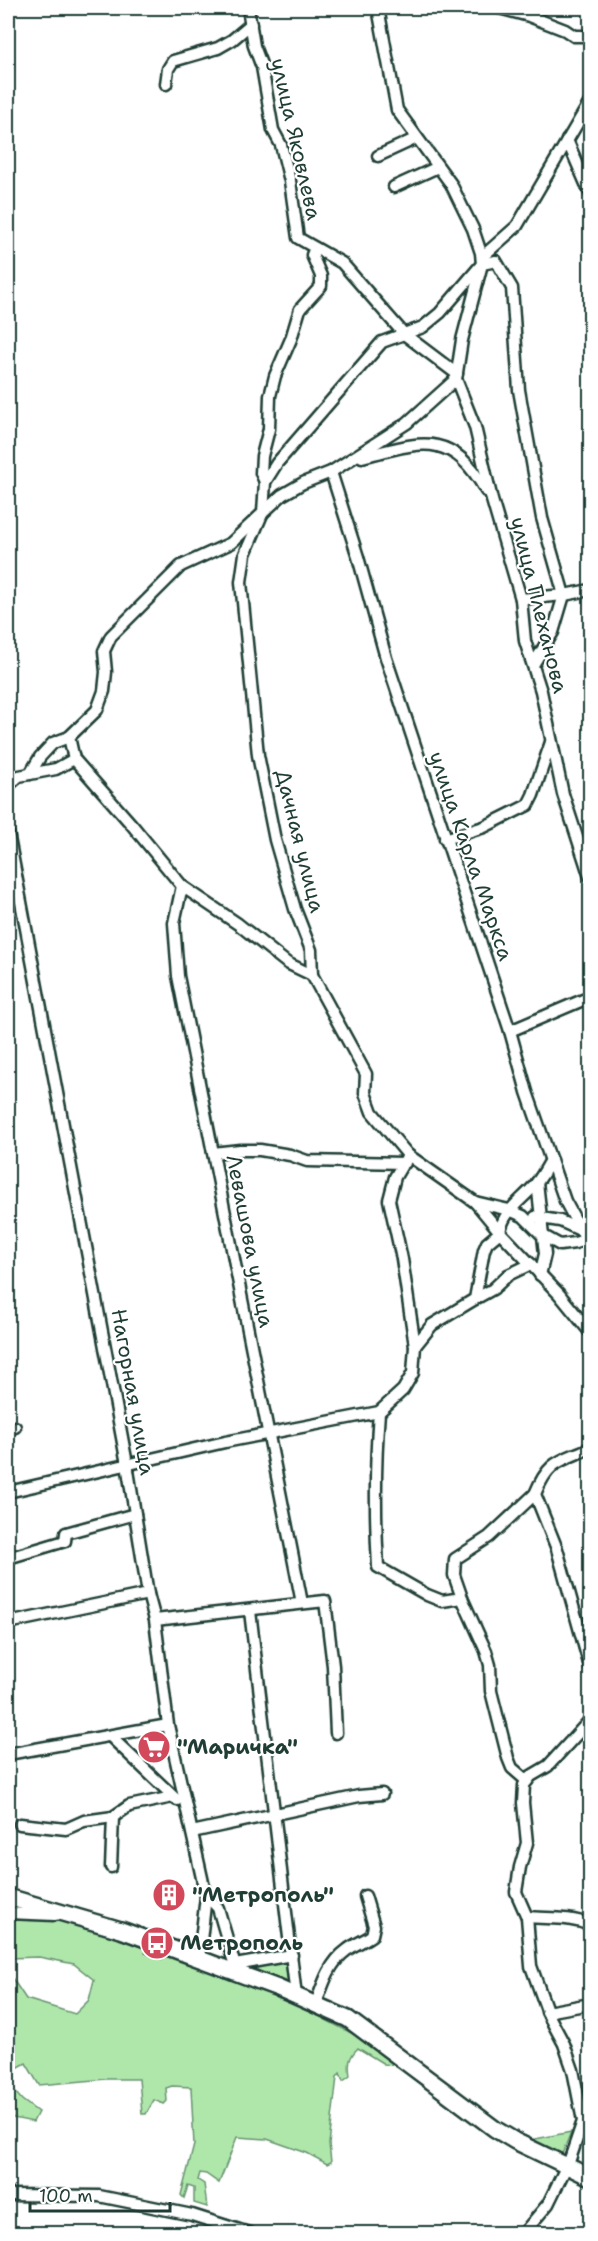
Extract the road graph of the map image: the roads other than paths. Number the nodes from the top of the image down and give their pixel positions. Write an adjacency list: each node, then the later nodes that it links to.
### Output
1 (248, 8): 4 (street, улица Яковлева)
2 (378, 8): 8 (street)
3 (499, 8): 5 (street)
4 (250, 24): 6 (street); 14 (street, улица Яковлева)
5 (591, 36)
6 (166, 84)
7 (591, 102): 9 (street)
8 (417, 138): 10 (street); 11 (street)
9 (567, 140): 13 (street); 15 (street)
10 (378, 156)
11 (438, 167): 12 (street); 15 (street)
12 (394, 187)
13 (591, 193)
14 (315, 248): 16 (street, улица Яковлева); 20 (street)
15 (482, 261): 16 (street); 17 (street); 24 (street)
16 (404, 334): 17 (street, улица Яковлева); 20 (street)
17 (456, 376): 18 (street); 21 (street, улица Плеханова)
18 (353, 459): 19 (street); 21 (street)
19 (331, 472): 22 (street); 33 (street, улица Карла Маркса)
20 (265, 482): 22 (street)
21 (492, 501): 25 (street, улица Плеханова)
22 (262, 512): 27 (street); 36 (street, Дачная улица)
23 (591, 590): 24 (street)
24 (564, 595): 25 (street); 26 (street)
25 (521, 599): 26 (street, улица Плеханова)
26 (532, 665): 28 (street, улица Плеханова)
27 (69, 737): 29 (street); 30 (street)
28 (551, 742): 33 (street); 34 (street, улица Плеханова)
29 (74, 759): 30 (street); 35 (street)
30 (30, 774): 31 (street)
31 (8, 786)
32 (8, 833): 60 (street, Нагорная улица)
33 (445, 838): 38 (street, улица Карла Маркса)
34 (591, 877)
35 (182, 886): 36 (street); 39 (street, Левашова улица)
36 (312, 975): 40 (street, Дачная улица)
37 (591, 997): 38 (street)
38 (510, 1031): 41 (street, улица Карла Маркса)
39 (213, 1153): 40 (street); 58 (street, Левашова улица)
40 (406, 1159): 43 (street, Дачная улица); 56 (street)
41 (551, 1160): 42 (street); 49 (street, улица Карла Маркса)
42 (537, 1182): 44 (street); 46 (street)
43 (475, 1202): 44 (street, Дачная улица); 47 (street)
44 (509, 1210): 45 (street, Дачная улица); 47 (street)
45 (523, 1216): 46 (street); 48 (street, Дачная улица)
46 (540, 1217): 48 (street); 49 (street)
47 (500, 1232): 52 (street); 54 (street)
48 (542, 1236): 50 (street, Дачная улица); 51 (street)
49 (587, 1238): 50 (street)
50 (560, 1245): 51 (street)
51 (544, 1254): 52 (street); 53 (street)
52 (529, 1263): 53 (street); 54 (street)
53 (540, 1275): 55 (street)
54 (475, 1299): 56 (street)
55 (589, 1329)
56 (415, 1346): 57 (street)
57 (380, 1412): 58 (street); 66 (street)
58 (268, 1434): 60 (street); 67 (street, Левашова улица)
59 (591, 1449): 62 (street)
60 (127, 1464): 61 (street); 63 (street, Нагорная улица)
61 (8, 1492)
62 (535, 1494): 66 (street); 71 (street)
63 (135, 1514): 64 (street); 65 (street, Нагорная улица)
64 (8, 1558)
65 (148, 1594): 69 (street, Нагорная улица); 70 (street)
66 (462, 1598): 77 (street)
67 (302, 1603): 68 (street); 74 (street)
68 (250, 1611): 69 (street); 81 (street)
69 (155, 1620): 73 (street, Нагорная улица)
70 (8, 1623)
71 (591, 1666)
72 (591, 1720): 77 (street)
73 (168, 1725): 75 (street); 80 (street, Нагорная улица)
74 (336, 1733)
75 (110, 1736): 76 (street); 79 (street)
76 (8, 1754)
77 (527, 1781): 91 (street)
78 (382, 1794): 81 (street)
79 (173, 1797): 80 (street); 82 (street)
80 (188, 1811): 84 (street, Нагорная улица)
81 (276, 1813): 84 (street); 93 (street)
82 (113, 1817): 83 (street); 85 (street)
83 (20, 1824)
84 (192, 1832): 86 (street, Нагорная улица)
85 (111, 1867)
86 (206, 1895): 94 (street, Нагорная улица); 95 (street)
87 (365, 1896): 97 (street)
88 (8, 1897): 90 (main road)
89 (8, 1913): 90 (street)
90 (75, 1916): 94 (main road)
91 (526, 1917): 92 (street); 99 (street)
92 (591, 1925)
93 (292, 1955): 95 (street); 96 (street)
94 (199, 1958): 95 (main road)
95 (236, 1969): 96 (main road)
96 (296, 1996): 97 (main road)
97 (316, 2004): 101 (main road)
98 (591, 2004): 99 (street)
99 (547, 2012): 100 (street)
100 (587, 2121): 101 (street)
101 (567, 2166): 102 (main road); 105 (street)
102 (591, 2177)
103 (8, 2195): 104 (street)
104 (252, 2234)
105 (523, 2234)

